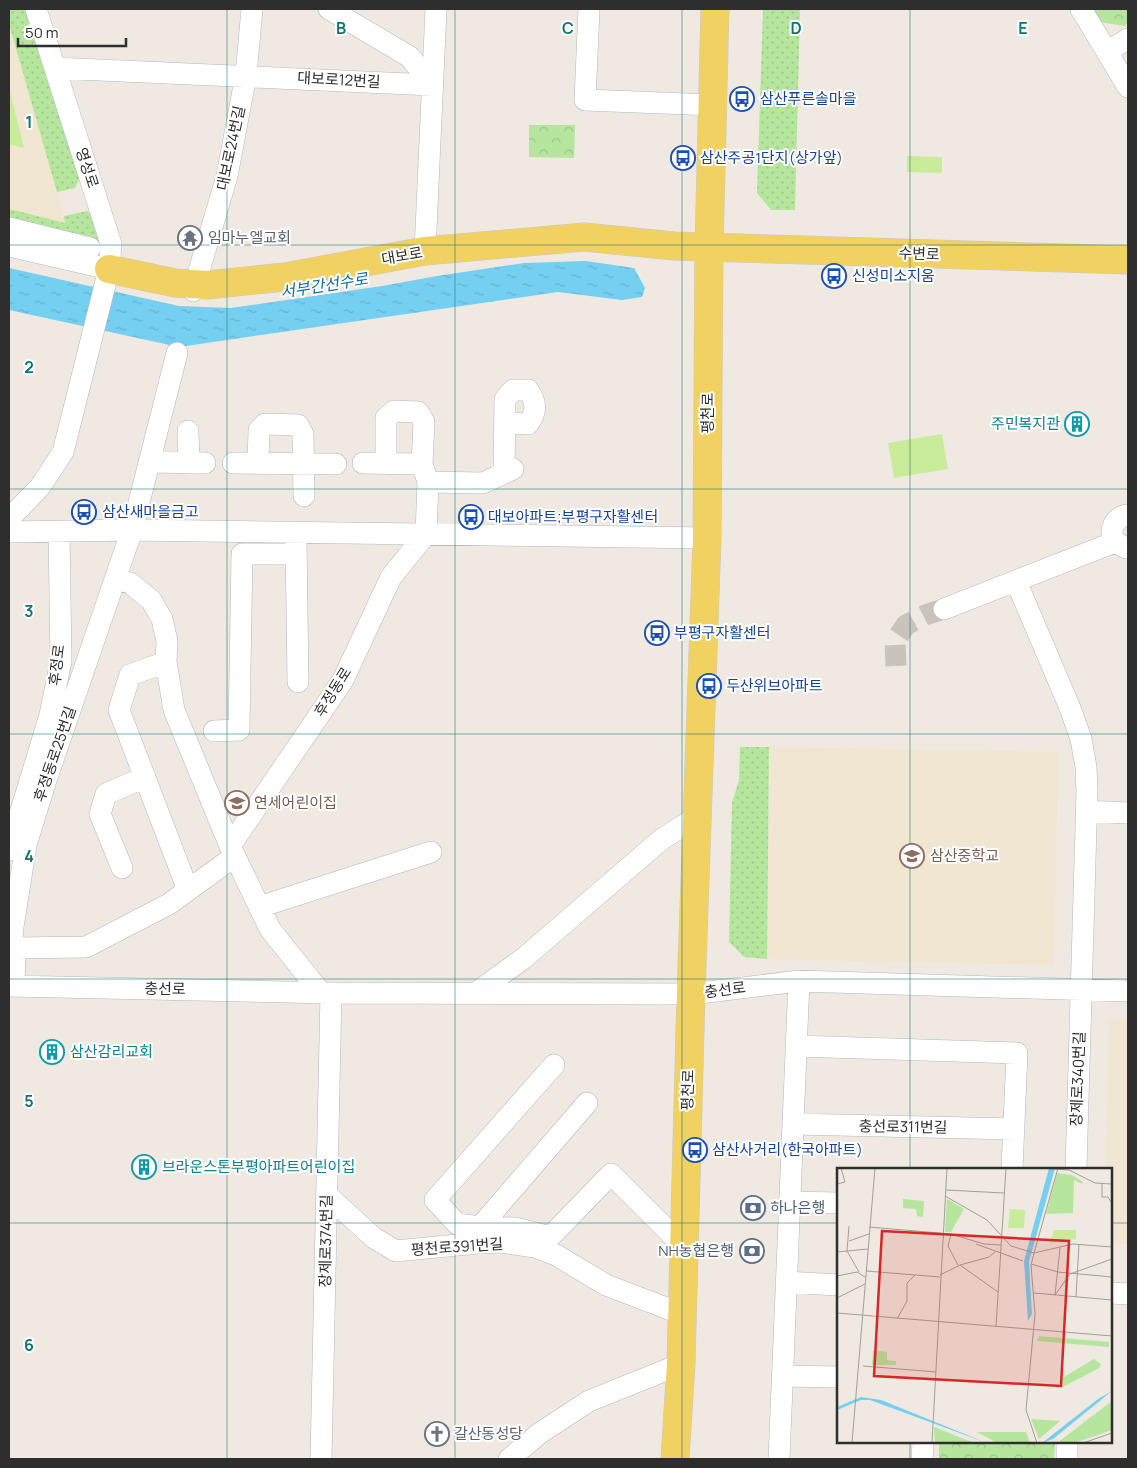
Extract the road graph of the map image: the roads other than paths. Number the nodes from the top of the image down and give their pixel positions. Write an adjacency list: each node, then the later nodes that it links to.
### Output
1 (36, 9): 10 (street, 영성로)
2 (252, 9): 11 (street, 대보로24번길)
3 (329, 9): 12 (street)
4 (436, 9): 12 (street)
5 (589, 9): 14 (street)
6 (715, 9): 14 (main road, 평천로)
7 (1081, 9): 9 (street)
8 (1128, 39): 9 (street)
9 (1107, 51): 13 (street)
10 (55, 68): 11 (street); 21 (street, 영성로)
11 (246, 75): 12 (street, 대보로12번길); 22 (street, 대보로24번길)
12 (432, 84): 19 (street)
13 (1128, 87)
14 (713, 105): 17 (main road, 평천로)
15 (9, 228): 18 (street)
16 (9, 246): 21 (street, 대보로)
17 (709, 247): 19 (main road, 대보로); 20 (main road, 수변로); 44 (main road, 평천로)
18 (90, 248)
19 (425, 251): 22 (main road, 대보로)
20 (1128, 260)
21 (109, 269): 22 (main road, 대보로); 34 (street, 영성로)
22 (194, 288)
23 (177, 353): 26 (street)
24 (505, 423): 33 (street)
25 (188, 431): 26 (street)
26 (149, 462): 39 (street)
27 (232, 463): 28 (street)
28 (258, 463): 29 (street); 29 (street)
29 (303, 463): 31 (street); 35 (street)
30 (363, 463): 32 (street)
31 (336, 464)
32 (386, 464): 33 (street); 33 (street)
33 (425, 473): 43 (street)
34 (40, 488): 38 (street); 41 (street)
35 (304, 496)
36 (1128, 498): 37 (street)
37 (1128, 515): 45 (street)
38 (9, 519)
39 (132, 530): 41 (street); 42 (street); 47 (street, 후정동로25번길)
40 (9, 532): 41 (street)
41 (51, 532): 50 (street, 후정로)
42 (296, 532): 43 (street); 46 (street)
43 (426, 534): 44 (street); 60 (street, 후정동로)
44 (707, 538): 58 (main road, 평천로)
45 (1122, 545): 48 (street)
46 (296, 554): 53 (street); 54 (street)
47 (116, 579): 51 (street); 52 (street, 후정동로25번길)
48 (1016, 581): 49 (street); 56 (street, 장제로340번길)
49 (944, 609)
50 (61, 661): 52 (street); 59 (street, 후정로)
51 (166, 662): 55 (street); 60 (street)
52 (85, 667): 65 (street, 후정동로25번길)
53 (298, 682)
54 (214, 731)
55 (144, 777): 62 (street); 63 (street)
56 (1086, 811): 57 (street); 68 (street, 장제로340번길)
57 (1128, 813)
58 (697, 817): 70 (street); 72 (main road, 평천로)
59 (9, 850)
60 (233, 851): 63 (street); 64 (street)
61 (430, 852): 64 (street)
62 (122, 868)
63 (188, 890): 65 (street)
64 (259, 906): 71 (street)
65 (12, 938): 67 (street)
66 (799, 982): 68 (street, 충선로); 72 (street, 충선로); 73 (street)
67 (11, 986): 71 (street, 충선로)
68 (1081, 989): 69 (street, 충선로); 79 (street, 장제로340번길)
69 (1128, 991)
70 (477, 992): 71 (street, 충선로); 72 (street, 충선로)
71 (326, 993): 80 (street, 장제로374번길)
72 (691, 994): 84 (main road, 평천로)
73 (796, 1046): 76 (street); 77 (street)
74 (554, 1065): 83 (street)
75 (587, 1103): 83 (street)
76 (793, 1124): 77 (street, 충선로311번길); 81 (street)
77 (1014, 1129): 78 (street)
78 (1012, 1168)
79 (1076, 1168)
80 (327, 1195): 89 (street, 평천로391번길); 95 (street, 장제로374번길)
81 (789, 1202): 82 (street); 85 (street)
82 (837, 1203)
83 (480, 1227): 84 (street)
84 (684, 1247): 89 (main road, 평천로)
85 (786, 1282): 86 (street); 91 (street)
86 (837, 1284)
87 (1112, 1293): 88 (street)
88 (1128, 1294)
89 (682, 1314): 90 (main road, 평천로)
90 (681, 1364): 97 (street); 98 (main road, 평천로)
91 (782, 1376): 92 (street); 99 (street)
92 (837, 1377)
93 (923, 1443): 100 (street)
94 (1068, 1443): 101 (street)
95 (321, 1451): 96 (street)
96 (337, 1459)
97 (509, 1459)
98 (676, 1459)
99 (779, 1459)
100 (922, 1459)
101 (1067, 1459)

